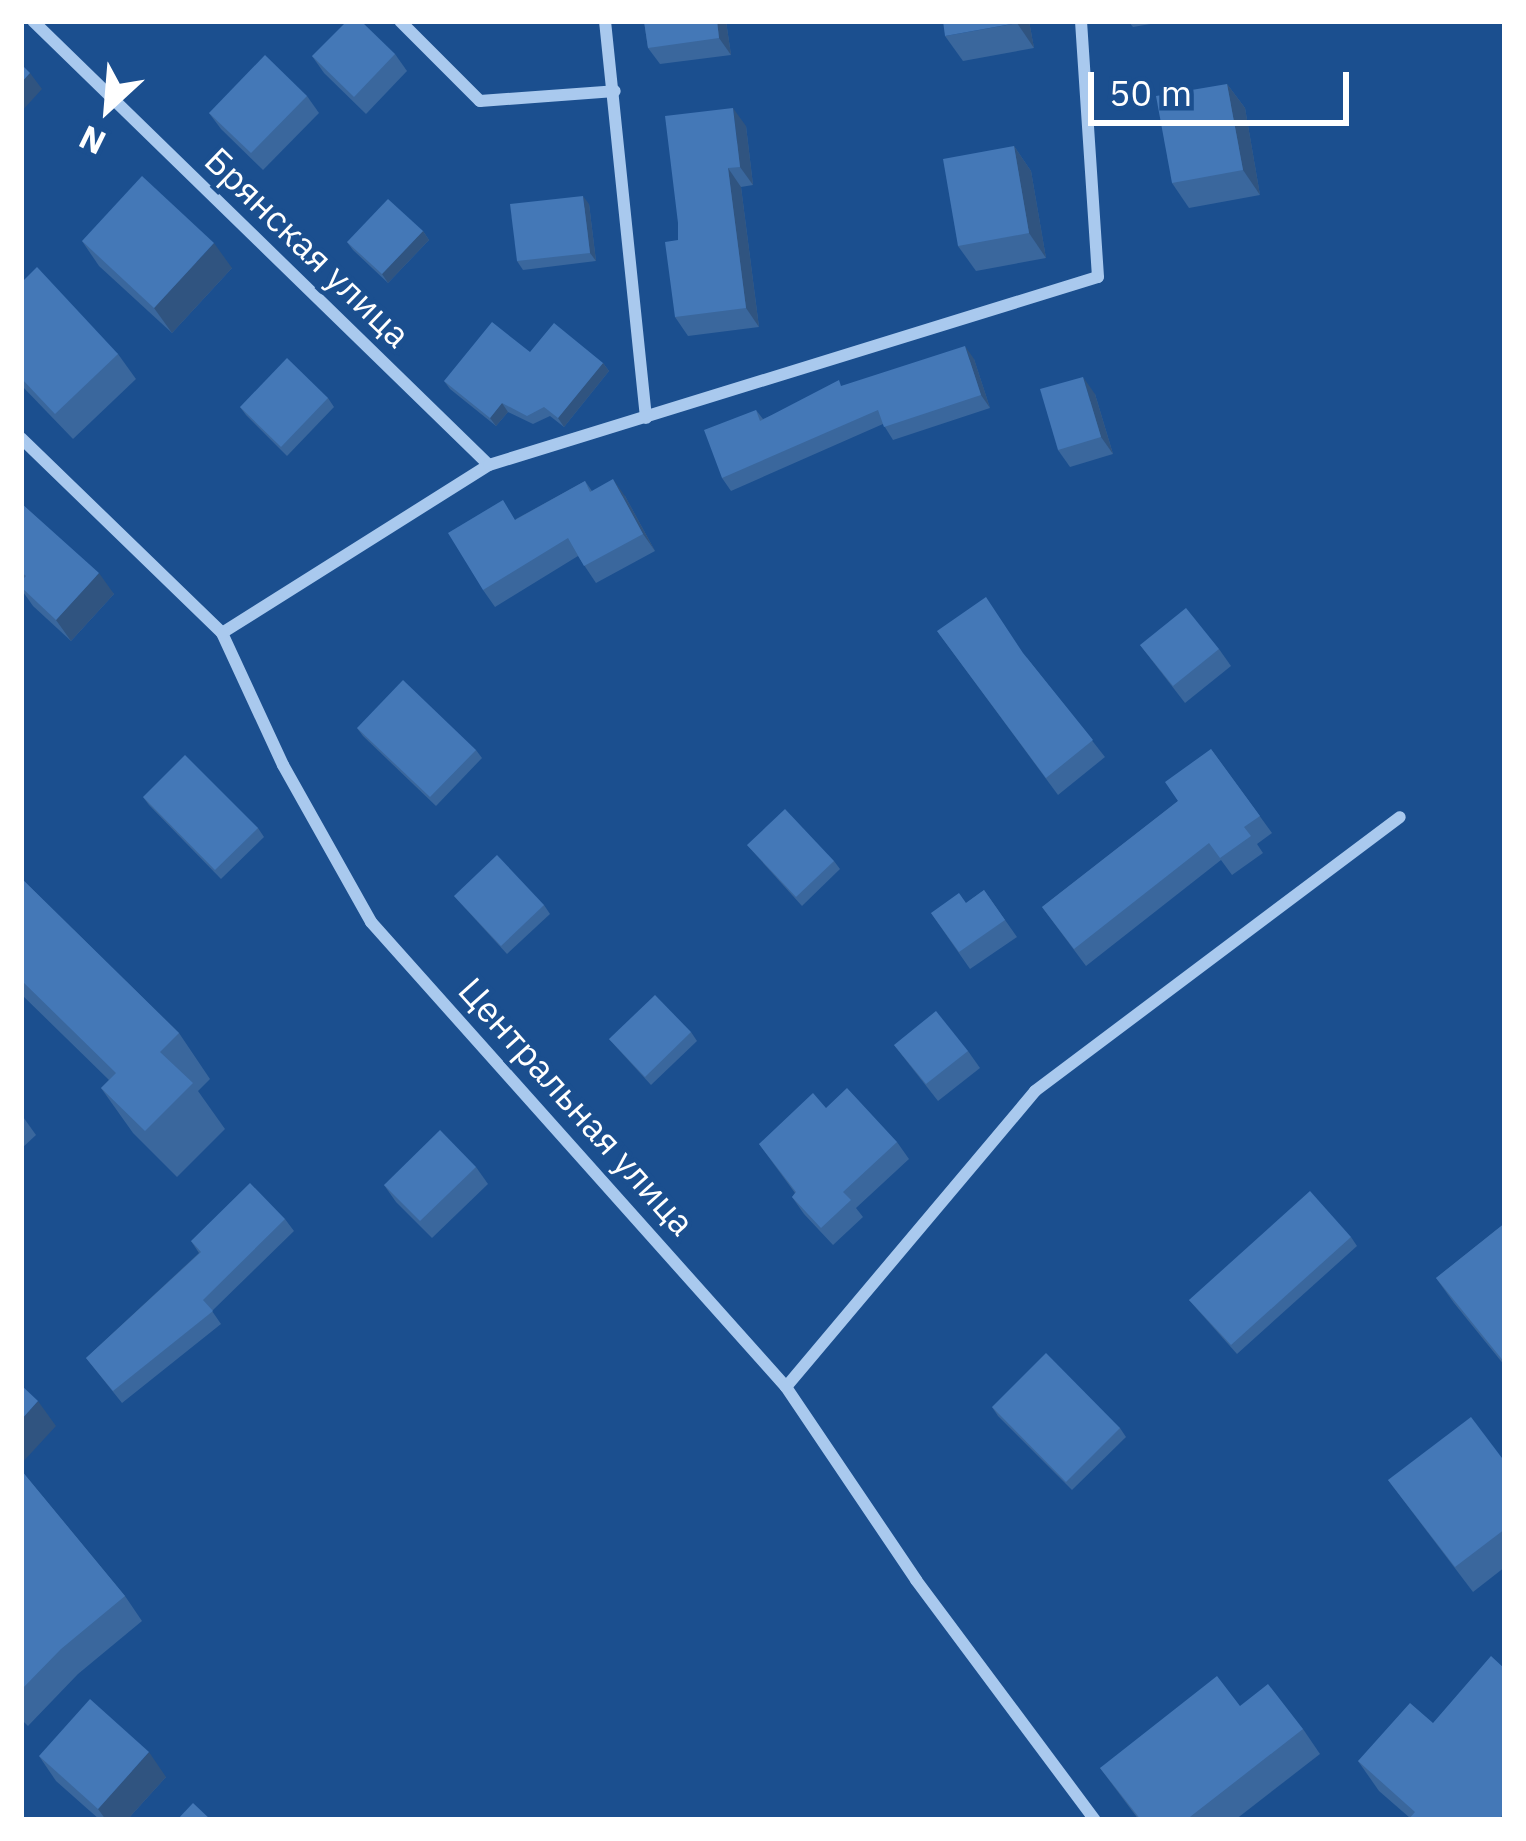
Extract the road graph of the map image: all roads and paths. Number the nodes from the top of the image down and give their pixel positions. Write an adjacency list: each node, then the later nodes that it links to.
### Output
1 (33, 21): 8 (street, Брянская улица)
2 (400, 21): 5 (street)
3 (604, 21): 5 (street)
4 (1081, 21): 6 (street)
5 (615, 91): 6 (street)
6 (646, 418): 8 (street)
7 (21, 438): 9 (street, Центральная улица)
8 (489, 466): 9 (street)
9 (222, 633): 11 (street, Центральная улица)
10 (1400, 817): 11 (street)
11 (786, 1387): 12 (street, Центральная улица)
12 (1095, 1820)

